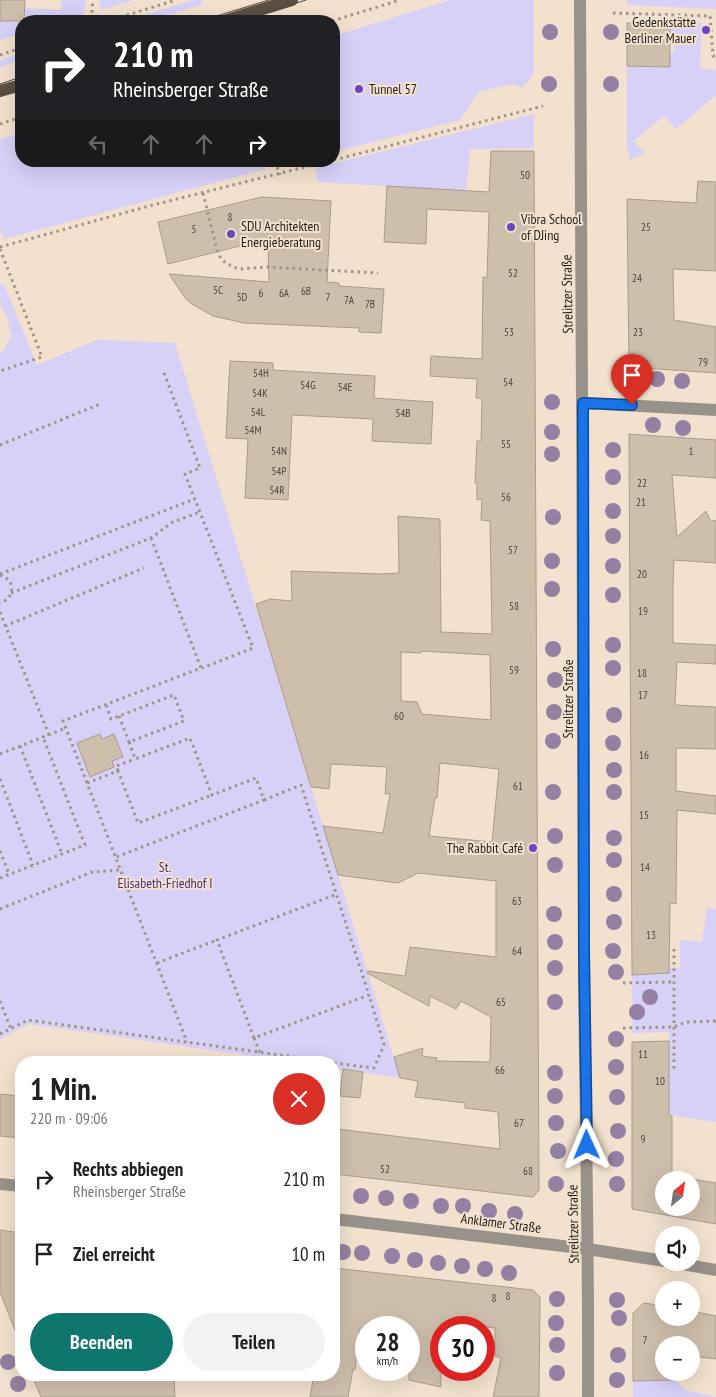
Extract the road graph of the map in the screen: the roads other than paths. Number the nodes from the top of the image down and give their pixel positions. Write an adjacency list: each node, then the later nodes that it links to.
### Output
1 (292, 0): 3 (main road)
2 (580, 0): 6 (street, Strelitzer Straße)
3 (243, 15)
4 (15, 86): 5 (main road)
5 (0, 91)
6 (583, 403): 7 (street); 11 (street, Strelitzer Straße)
7 (716, 410)
8 (0, 1184): 9 (street)
9 (15, 1185)
10 (340, 1220): 11 (street, Anklamer Straße)
11 (588, 1249): 12 (street, Anklamer Straße); 15 (street, Strelitzer Straße)
12 (655, 1260)
13 (700, 1267): 14 (street)
14 (716, 1270)
15 (588, 1397)

